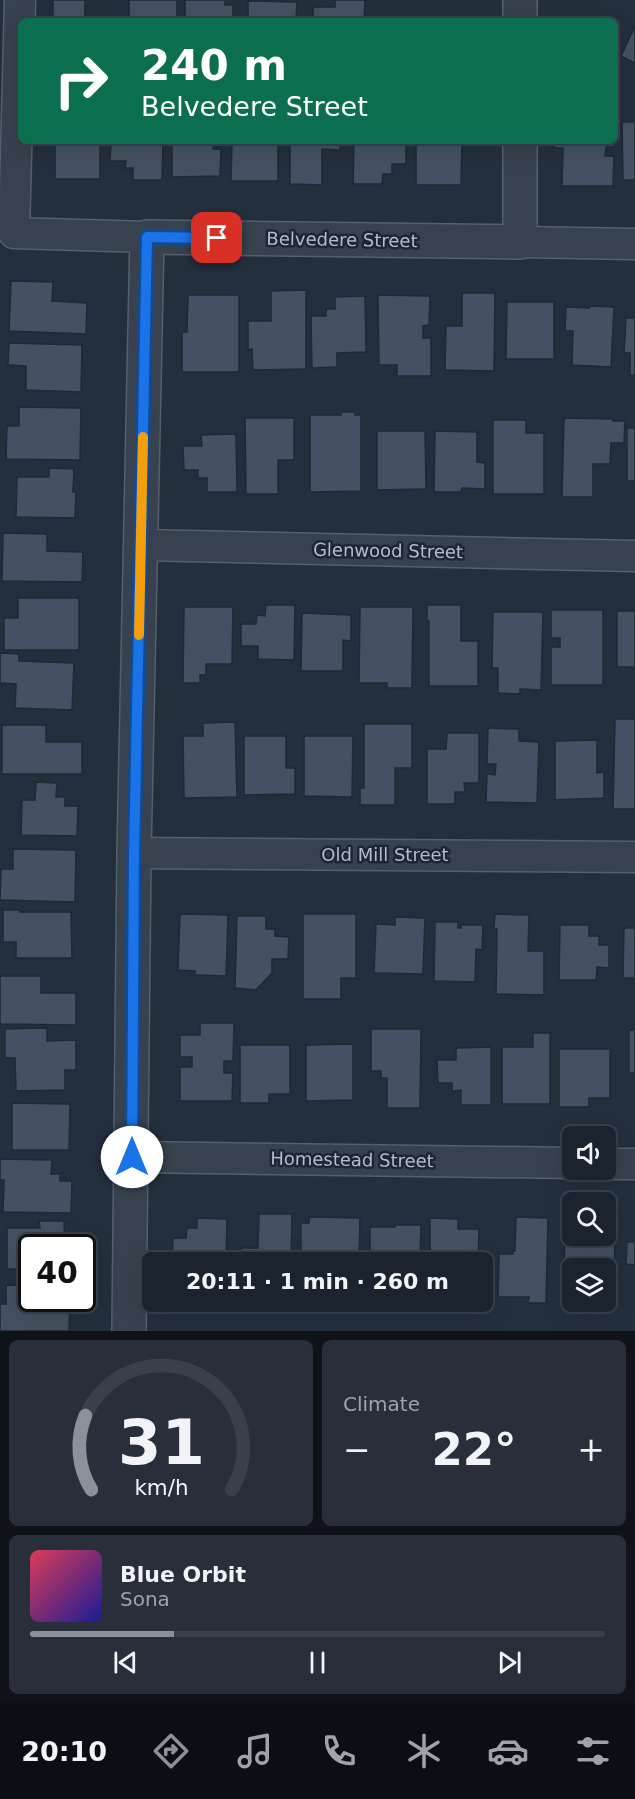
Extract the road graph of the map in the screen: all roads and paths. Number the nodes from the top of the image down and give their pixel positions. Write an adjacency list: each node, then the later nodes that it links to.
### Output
1 (20, 0): 3 (street, Belvedere Street)
2 (520, 0): 4 (street)
3 (20, 18)
4 (520, 18)
5 (18, 77): 7 (street, Belvedere Street)
6 (520, 144): 8 (street)
7 (147, 237): 8 (street, Belvedere Street); 10 (street)
8 (520, 242): 9 (street, Belvedere Street)
9 (635, 244)
10 (140, 545): 11 (street, Glenwood Street); 12 (street)
11 (635, 556)
12 (134, 854): 13 (street, Old Mill Street); 14 (street)
13 (635, 857)
14 (132, 1157): 15 (street, Homestead Street); 18 (street)
15 (562, 1163)
16 (616, 1164): 17 (street)
17 (635, 1164)
18 (129, 1331)

